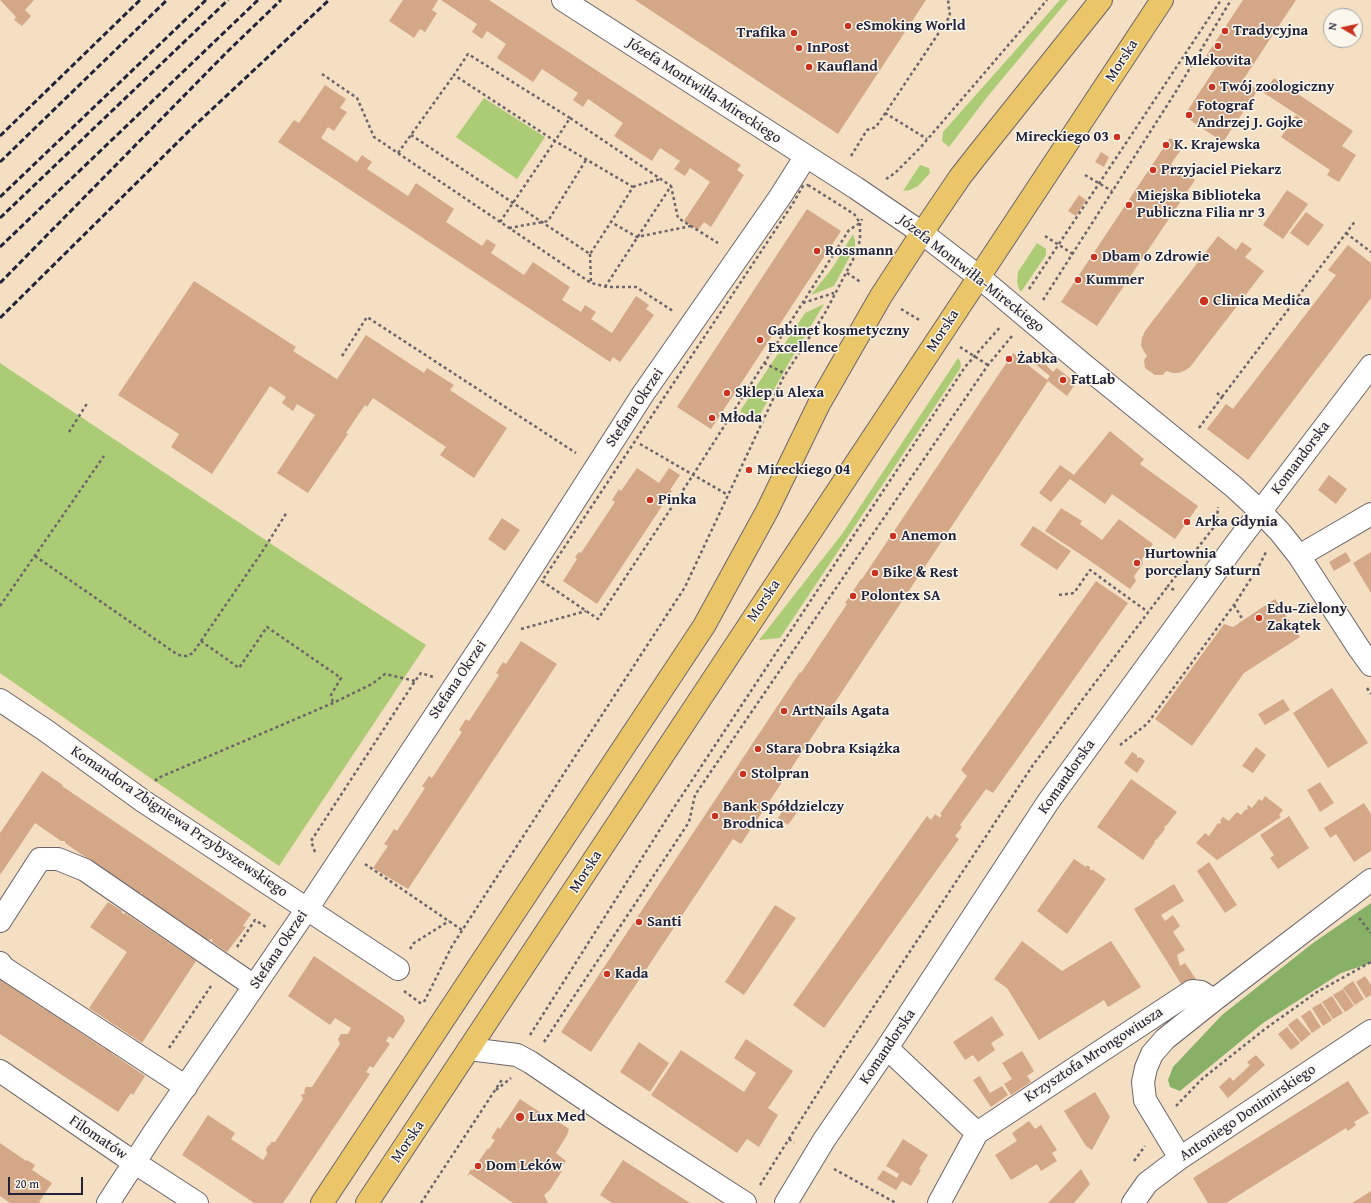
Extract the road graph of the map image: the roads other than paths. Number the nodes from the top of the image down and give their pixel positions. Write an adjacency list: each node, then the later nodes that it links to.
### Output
1 (563, 0): 4 (street, Józefa Montwiłła-Mireckiego)
2 (1101, 0): 5 (main road)
3 (1162, 0): 6 (main road, Morska)
4 (806, 156): 5 (street, Józefa Montwiłła-Mireckiego); 14 (street, Stefana Okrzei)
5 (922, 233): 6 (street, Józefa Montwiłła-Mireckiego); 31 (main road)
6 (979, 277): 8 (street, Józefa Montwiłła-Mireckiego); 22 (main road, Morska)
7 (1371, 366): 8 (street, Komandorska)
8 (1260, 511): 10 (street, Józefa Montwiłła-Mireckiego); 21 (street, Komandorska)
9 (1371, 514): 10 (street)
10 (1299, 556): 11 (street, Józefa Montwiłła-Mireckiego)
11 (1371, 665)
12 (0, 700): 14 (street, Komandora Zbigniewa Przybyszewskiego)
13 (1371, 880): 19 (street, Krzysztofa Mrongowiusza)
14 (307, 909): 17 (street, Komandora Zbigniewa Przybyszewskiego); 18 (street, Stefana Okrzei)
15 (0, 920): 18 (street)
16 (0, 963): 24 (street)
17 (398, 969)
18 (254, 986): 24 (street, Stefana Okrzei)
19 (1214, 1000): 25 (street, Krzysztofa Mrongowiusza); 26 (street, Krzysztofa Mrongowiusza)
20 (1371, 1031): 26 (street, Antoniego Donimirskiego)
21 (887, 1048): 25 (street); 33 (street, Komandorska)
22 (470, 1049): 28 (street); 32 (main road, Morska)
23 (0, 1071): 27 (street, Filomatów)
24 (186, 1087): 27 (street, Stefana Okrzei)
25 (977, 1133): 34 (street, Krzysztofa Mrongowiusza)
26 (1180, 1158): 35 (street, Antoniego Donimirskiego)
27 (135, 1162): 29 (street, Stefana Okrzei); 30 (street, Filomatów)
28 (751, 1197)
29 (108, 1203)
30 (197, 1203)
31 (322, 1203)
32 (367, 1203)
33 (786, 1203)
34 (939, 1203)
35 (1133, 1203)

